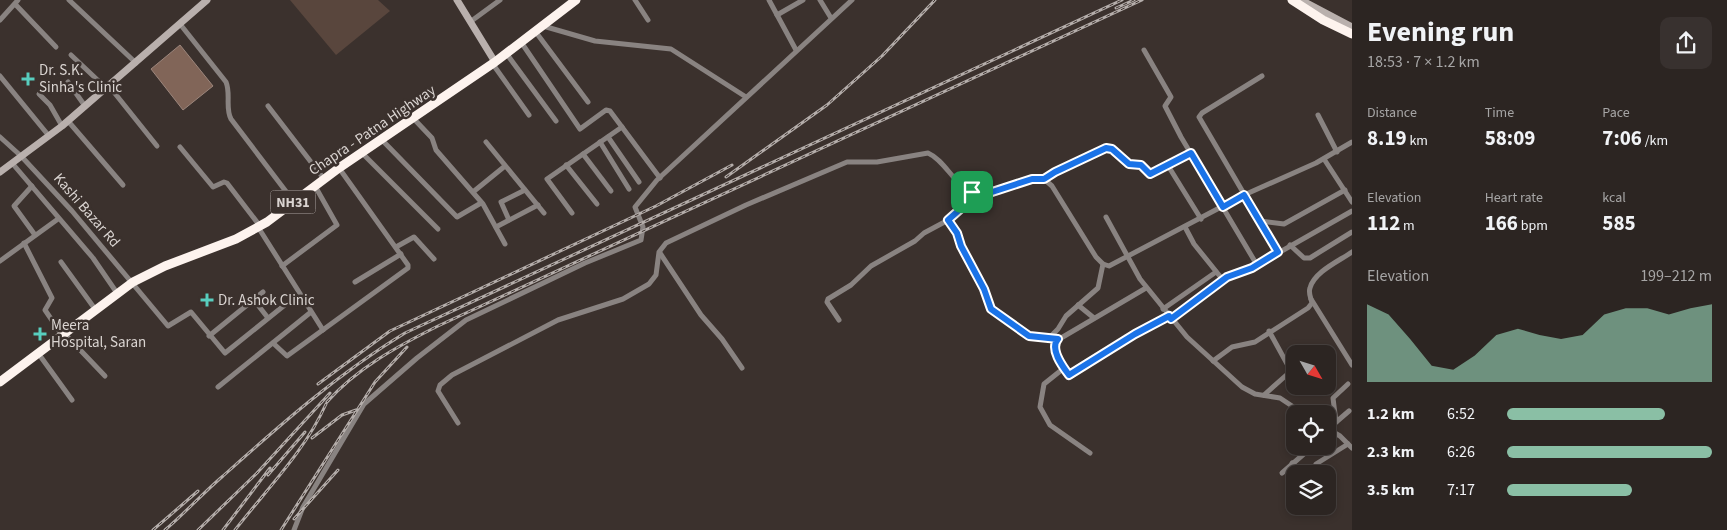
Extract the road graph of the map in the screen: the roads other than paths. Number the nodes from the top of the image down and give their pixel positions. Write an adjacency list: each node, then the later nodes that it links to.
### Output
1 (68, 0): 30 (street)
2 (207, 0): 20 (street)
3 (457, 0): 19 (street)
4 (500, 0): 19 (street)
5 (635, 0): 18 (street)
6 (769, 0): 15 (street)
7 (803, 0): 15 (street)
8 (820, 0): 17 (street)
9 (852, 0): 17 (street)
10 (1287, 0): 23 (street)
11 (1292, 0): 23 (highway)
12 (1301, 0): 21 (street)
13 (572, 1): 22 (highway, Chapra - Patna Highway / NH31)
14 (17, 2): 16 (street); 25 (street)
15 (778, 15): 26 (street)
16 (1, 17)
17 (831, 18): 26 (street)
18 (648, 20)
19 (470, 22): 31 (street)
20 (180, 24): 30 (street); 82 (street)
21 (1352, 27)
22 (539, 28): 24 (highway, Chapra - Patna Highway / NH31); 37 (street); 38 (street)
23 (1352, 35)
24 (521, 42): 28 (highway, Chapra - Patna Highway / NH31); 46 (street)
25 (56, 47)
26 (796, 50): 37 (street)
27 (1144, 50): 58 (street)
28 (506, 53): 31 (highway, Chapra - Patna Highway / NH31); 44 (street)
29 (71, 55): 35 (street)
30 (136, 62): 35 (street)
31 (494, 63): 41 (street); 43 (highway, Chapra - Patna Highway / NH31)
32 (0, 76): 47 (street)
33 (1262, 76): 81 (street)
34 (68, 82): 39 (street)
35 (108, 87): 39 (street); 54 (street)
36 (39, 94): 45 (street)
37 (746, 97): 68 (street)
38 (588, 102)
39 (85, 106): 45 (street)
40 (268, 106): 69 (street)
41 (529, 115)
42 (1318, 115): 57 (street)
43 (413, 118): 50 (highway, Chapra - Patna Highway / NH31); 79 (street)
44 (556, 121)
45 (65, 124): 47 (street); 72 (street)
46 (622, 127): 48 (street); 68 (street)
47 (49, 136): 60 (street)
48 (608, 136): 52 (street); 71 (street)
49 (0, 137): 60 (street, Kashi Bazar Rd)
50 (381, 139): 56 (highway, Chapra - Patna Highway / NH31); 84 (street)
51 (486, 142): 64 (street)
52 (600, 142): 59 (street); 75 (street)
53 (1352, 142): 57 (street)
54 (157, 146)
55 (180, 147): 97 (street)
56 (361, 152): 66 (highway, Chapra - Patna Highway / NH31); 100 (street)
57 (1337, 152): 61 (street)
58 (1191, 153): 63 (street); 87 (street)
59 (583, 154): 65 (street); 78 (street)
60 (21, 156): 62 (street); 120 (street, Kashi Bazar Rd)
61 (1324, 159): 77 (street); 81 (street)
62 (12, 163): 67 (street); 73 (street)
63 (1167, 164): 70 (street); 93 (street)
64 (505, 166): 76 (street); 79 (street)
65 (566, 166): 85 (street); 90 (street)
66 (339, 168): 69 (highway, Chapra - Patna Highway / NH31); 106 (street)
67 (0, 172)
68 (660, 178): 166 (street)
69 (324, 179): 74 (highway, Chapra - Patna Highway / NH31)
70 (1044, 179): 80 (street); 115 (street)
71 (639, 182)
72 (123, 185)
73 (32, 186): 92 (street); 102 (street)
74 (314, 186): 82 (highway, Chapra - Patna Highway / NH31); 117 (street)
75 (629, 189)
76 (525, 190): 86 (street); 94 (street)
77 (1345, 190): 83 (street); 96 (street)
78 (611, 191)
79 (473, 192): 84 (street)
80 (972, 192): 95 (street); 107 (street)
81 (1244, 195): 87 (street); 96 (street)
82 (294, 202): 97 (highway, Chapra - Patna Highway / NH31)
83 (1352, 202)
84 (481, 203): 98 (street)
85 (597, 204)
86 (538, 205): 89 (street); 94 (street)
87 (1223, 207): 93 (street); 116 (street)
88 (1352, 211): 105 (street)
89 (544, 212)
90 (572, 214)
91 (1106, 217): 111 (street)
92 (58, 219): 102 (street); 124 (street)
93 (1201, 219): 99 (street)
94 (509, 220): 98 (street)
95 (948, 220): 135 (street); 140 (street)
96 (1260, 221): 108 (street)
97 (259, 226): 117 (street); 120 (highway, Chapra - Patna Highway / NH31)
98 (496, 227): 104 (street)
99 (1185, 227): 111 (street); 118 (street)
100 (438, 229)
101 (1352, 232): 105 (street)
102 (35, 235): 103 (street)
103 (24, 243): 113 (street); 138 (street)
104 (505, 244)
105 (1290, 245): 108 (street)
106 (396, 248): 110 (street); 112 (street)
107 (659, 252): 146 (street); 158 (street)
108 (1278, 252): 116 (street)
109 (1352, 252): 125 (street)
110 (401, 254): 121 (street); 136 (street)
111 (1128, 258): 115 (street); 122 (street)
112 (434, 259)
113 (0, 261)
114 (60, 262): 129 (street)
115 (1103, 264): 128 (street)
116 (1257, 265): 119 (street)
117 (282, 266): 131 (street)
118 (1216, 272): 119 (street); 130 (street)
119 (1223, 280): 134 (street)
120 (133, 282): 124 (highway, Chapra - Patna Highway / NH31); 139 (street, Kashi Bazar Rd)
121 (354, 282)
122 (1146, 288): 130 (street); 133 (street)
123 (263, 292): 126 (street)
124 (117, 293): 129 (highway, Chapra - Patna Highway / NH31)
125 (1311, 298): 137 (street); 145 (street)
126 (254, 300): 132 (street); 139 (street)
127 (286, 304): 132 (street)
128 (1078, 305): 133 (street); 140 (street)
129 (95, 309): 138 (highway, Chapra - Patna Highway / NH31)
130 (1163, 309): 134 (street)
131 (311, 312): 136 (street); 142 (street)
132 (268, 318): 139 (street)
133 (1094, 318): 141 (street)
134 (1170, 318): 144 (street); 147 (street)
135 (839, 320)
136 (323, 330): 142 (street)
137 (1270, 331): 144 (street); 152 (street)
138 (63, 334): 143 (highway, Chapra - Patna Highway / NH31); 148 (street)
139 (209, 336)
140 (1048, 339): 141 (street)
141 (1058, 339): 147 (street)
142 (273, 343): 151 (street)
143 (38, 353): 149 (highway, Chapra - Patna Highway / NH31); 153 (street)
144 (1212, 361): 152 (street)
145 (1352, 365)
146 (742, 368)
147 (1064, 368): 161 (street)
148 (105, 376)
149 (0, 382)
150 (1348, 384): 155 (street)
151 (218, 388)
152 (1264, 395): 154 (street)
153 (72, 400)
154 (1291, 405)
155 (1334, 405)
156 (1349, 411): 157 (street)
157 (1336, 422)
158 (458, 423)
159 (1336, 434): 160 (street)
160 (1350, 446): 164 (street)
161 (1090, 453)
162 (1302, 455): 163 (street)
163 (1292, 463): 165 (street)
164 (1316, 464)
165 (1282, 473)
166 (294, 530)

